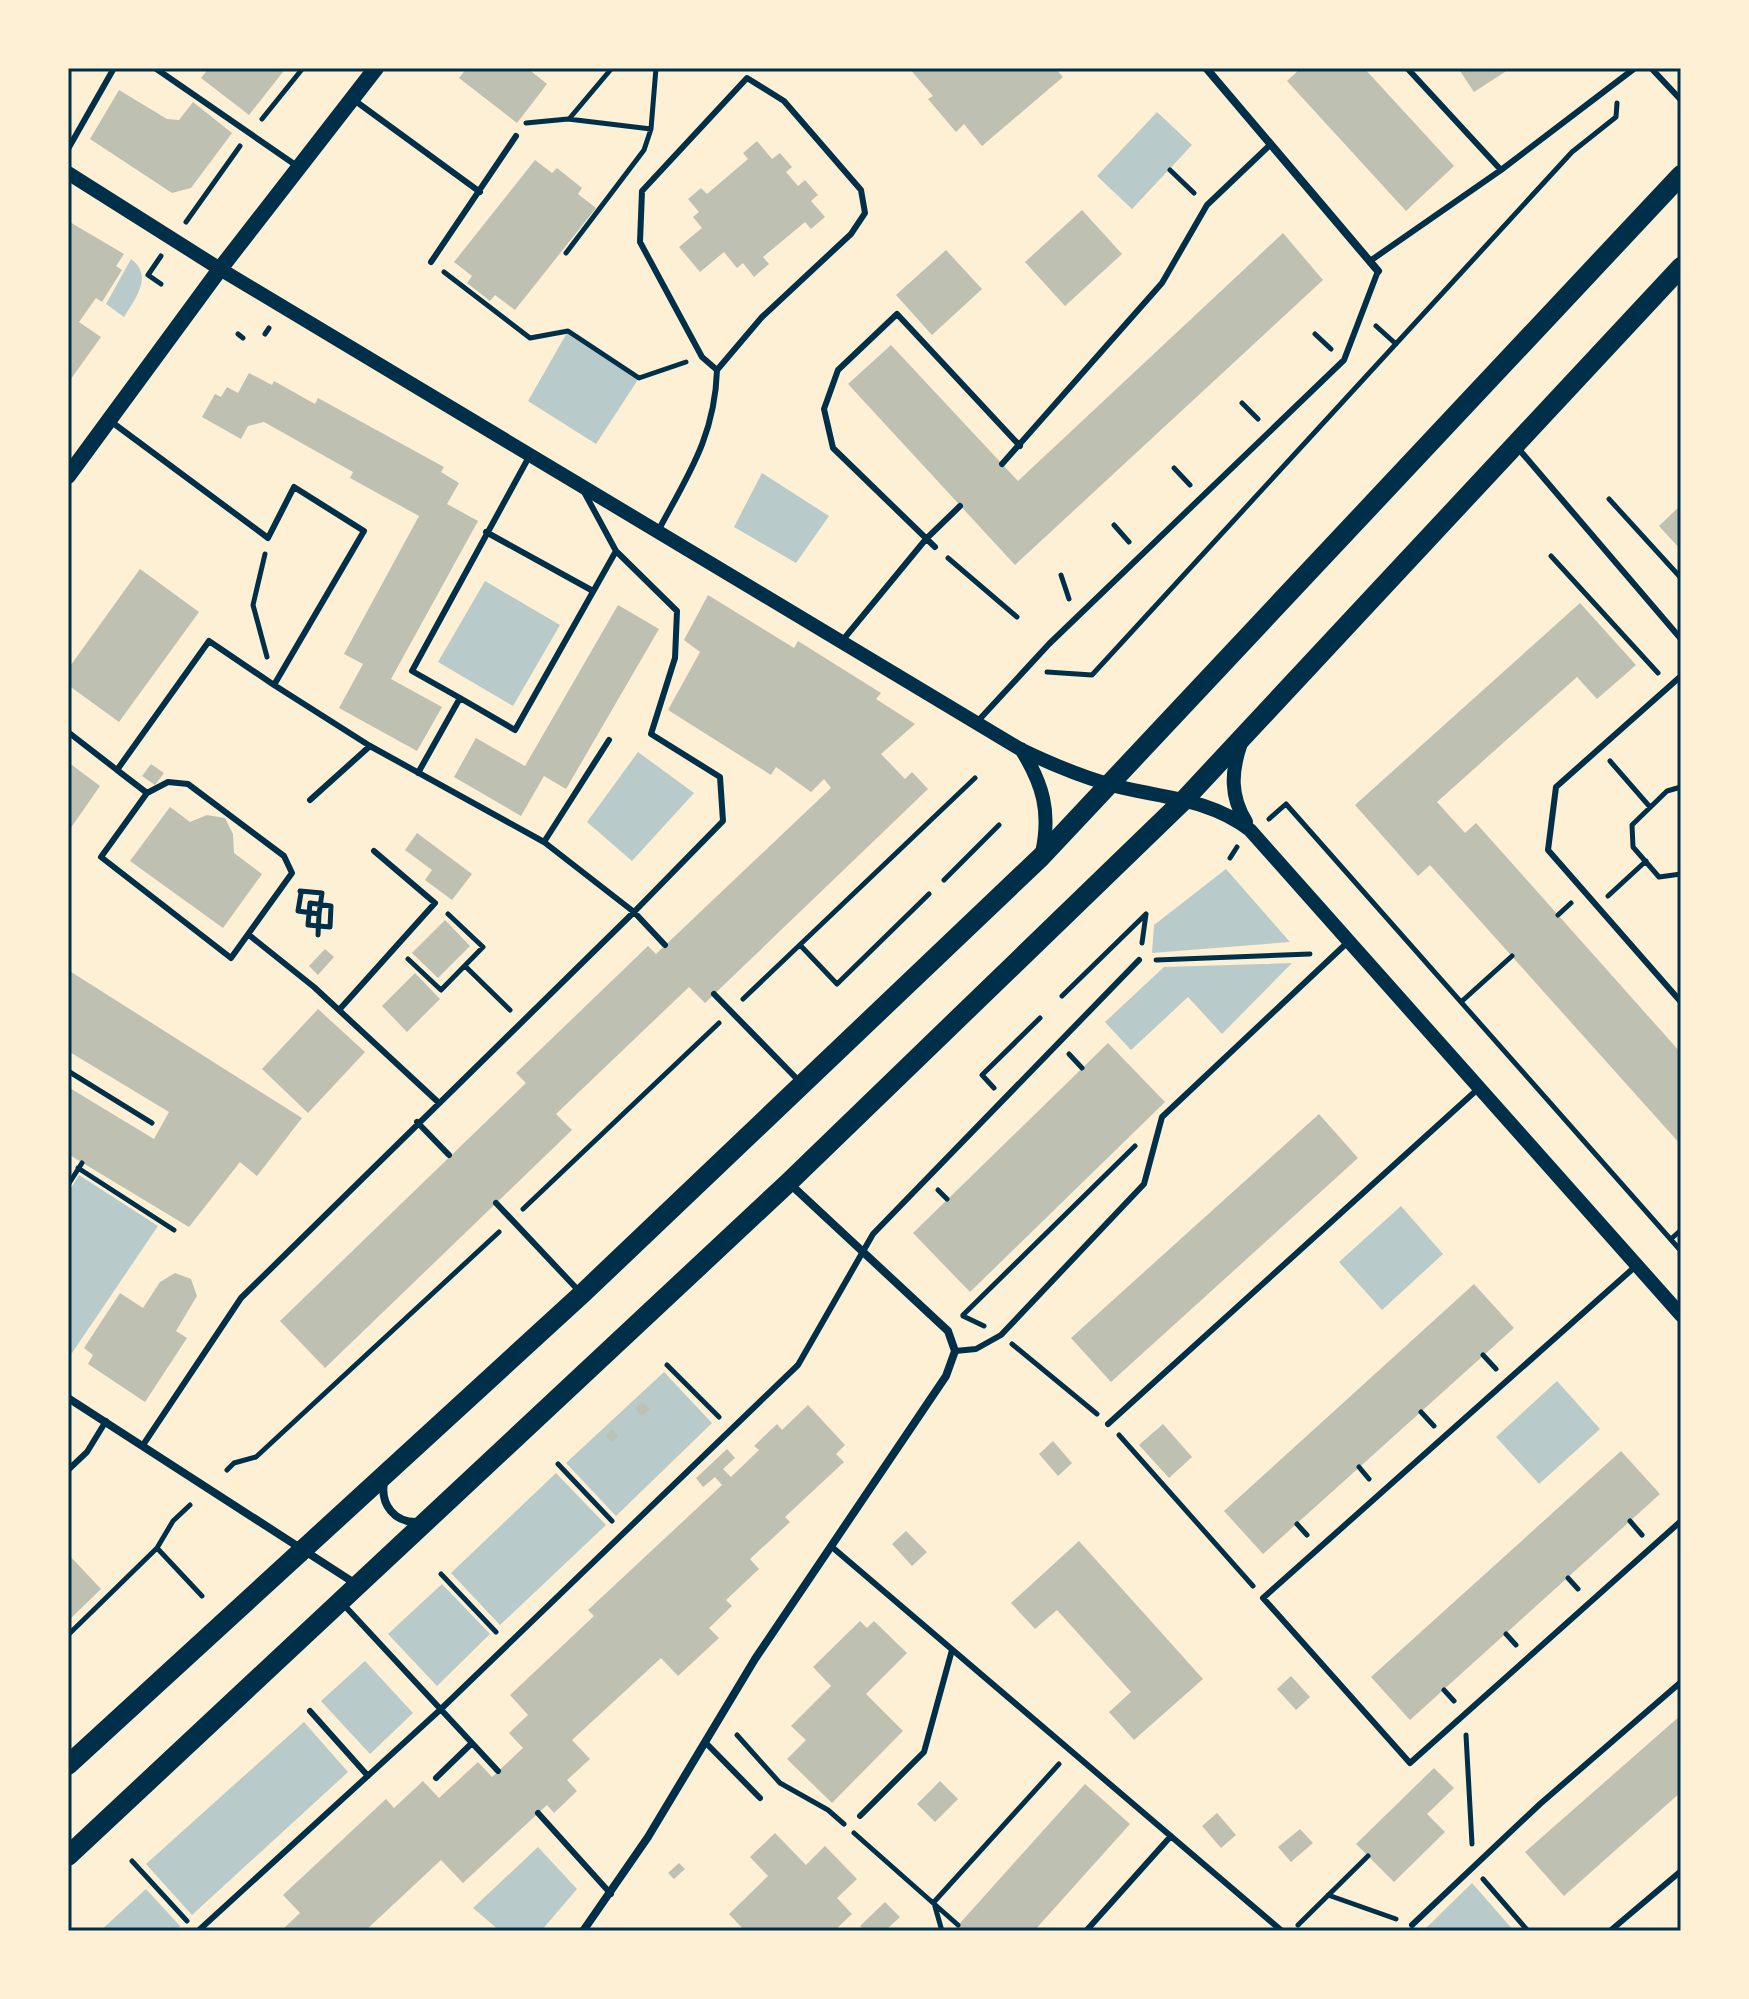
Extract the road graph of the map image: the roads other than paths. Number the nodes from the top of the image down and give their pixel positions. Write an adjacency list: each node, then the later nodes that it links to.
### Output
1 (114, 68): 12 (lane)
2 (155, 68): 13 (lane)
3 (376, 68): 8 (main road)
4 (1206, 68): 11 (street)
5 (1407, 68): 14 (lane)
6 (1635, 68): 14 (lane)
7 (1651, 68): 9 (lane)
8 (351, 98): 13 (main road); 17 (lane)
9 (1681, 100)
10 (516, 136): 17 (lane)
11 (1271, 144): 18 (street); 26 (lane)
12 (68, 149)
13 (298, 167): 21 (main road)
14 (1501, 170): 18 (lane)
15 (68, 173): 21 (street)
16 (1681, 175): 51 (main road)
17 (480, 192): 19 (lane)
18 (1370, 261): 22 (street)
19 (431, 262)
20 (1681, 267): 25 (main road)
21 (220, 269): 24 (main road); 27 (street)
22 (1378, 271): 43 (lane)
23 (717, 370): 23 (lane); 32 (lane)
24 (109, 420): 29 (main road); 41 (lane)
25 (1515, 444): 38 (lane); 45 (main road)
26 (1020, 446): 28 (lane); 34 (lane)
27 (530, 455): 30 (street); 33 (lane)
28 (1002, 464)
29 (68, 476)
30 (580, 485): 32 (street); 36 (lane)
31 (960, 506): 34 (lane)
32 (658, 531): 39 (street)
33 (486, 532): 37 (lane); 42 (lane)
34 (926, 539): 35 (lane); 39 (lane)
35 (935, 547)
36 (616, 551): 37 (lane); 59 (lane)
37 (593, 591): 42 (lane)
38 (1681, 639)
39 (842, 641): 43 (street)
40 (1681, 676): 65 (lane)
41 (274, 685): 47 (lane); 49 (lane)
42 (460, 698): 50 (lane)
43 (977, 722): 48 (street)
44 (68, 732): 49 (lane)
45 (1245, 734): 54 (main road); 55 (street)
46 (609, 740): 56 (lane)
47 (370, 746): 50 (lane); 53 (lane)
48 (1020, 749): 51 (street); 58 (street)
49 (117, 770): 52 (lane)
50 (418, 773): 56 (lane)
51 (1110, 784): 54 (street); 58 (main road)
52 (147, 793): 60 (lane); 60 (lane)
53 (310, 800)
54 (1184, 800): 55 (street); 72 (main road)
55 (1250, 830): 61 (street)
56 (544, 842): 59 (lane)
57 (374, 851): 66 (lane)
58 (1041, 857): 67 (main road)
59 (634, 912): 62 (lane); 69 (lane)
60 (249, 935): 66 (lane)
61 (1349, 941): 68 (street); 78 (lane)
62 (665, 945)
63 (1139, 960): 74 (lane)
64 (714, 994): 67 (lane)
65 (1681, 1002)
66 (339, 1010): 69 (lane)
67 (803, 1084): 76 (main road)
68 (1479, 1088): 75 (street); 81 (lane)
69 (438, 1102): 70 (lane)
70 (417, 1122): 71 (lane); 82 (lane)
71 (449, 1155)
72 (788, 1183): 74 (street); 85 (main road)
73 (496, 1203): 76 (lane)
74 (861, 1251): 78 (street); 93 (lane)
75 (1637, 1265): 77 (street); 86 (lane)
76 (582, 1294): 83 (main road)
77 (1681, 1315)
78 (955, 1351): 87 (street)
79 (68, 1398): 80 (street)
80 (106, 1421): 82 (street); 84 (lane)
81 (1108, 1424)
82 (143, 1445): 88 (street)
83 (392, 1468): 85 (street); 88 (main road)
84 (68, 1470)
85 (436, 1515): 89 (main road)
86 (1681, 1521)
87 (832, 1547): 91 (lane); 95 (street)
88 (304, 1548): 89 (street); 97 (main road)
89 (360, 1587): 90 (main road)
90 (342, 1603): 93 (lane); 105 (main road)
91 (952, 1650): 103 (lane); 104 (lane)
92 (1681, 1682): 108 (lane)
93 (441, 1709): 96 (lane); 99 (lane)
94 (310, 1711): 99 (lane)
95 (705, 1742): 101 (lane); 107 (street)
96 (472, 1743): 98 (lane); 100 (lane)
97 (68, 1765)
98 (498, 1771)
99 (368, 1776): 109 (lane)
100 (436, 1778)
101 (760, 1798)
102 (538, 1813): 107 (lane)
103 (860, 1816)
104 (1171, 1836): 111 (lane); 112 (lane)
105 (68, 1856)
106 (1681, 1871): 113 (lane)
107 (611, 1894): 110 (street)
108 (1412, 1925)
109 (196, 1931)
110 (583, 1931)
111 (1086, 1931)
112 (1282, 1931)
113 (1610, 1931)

